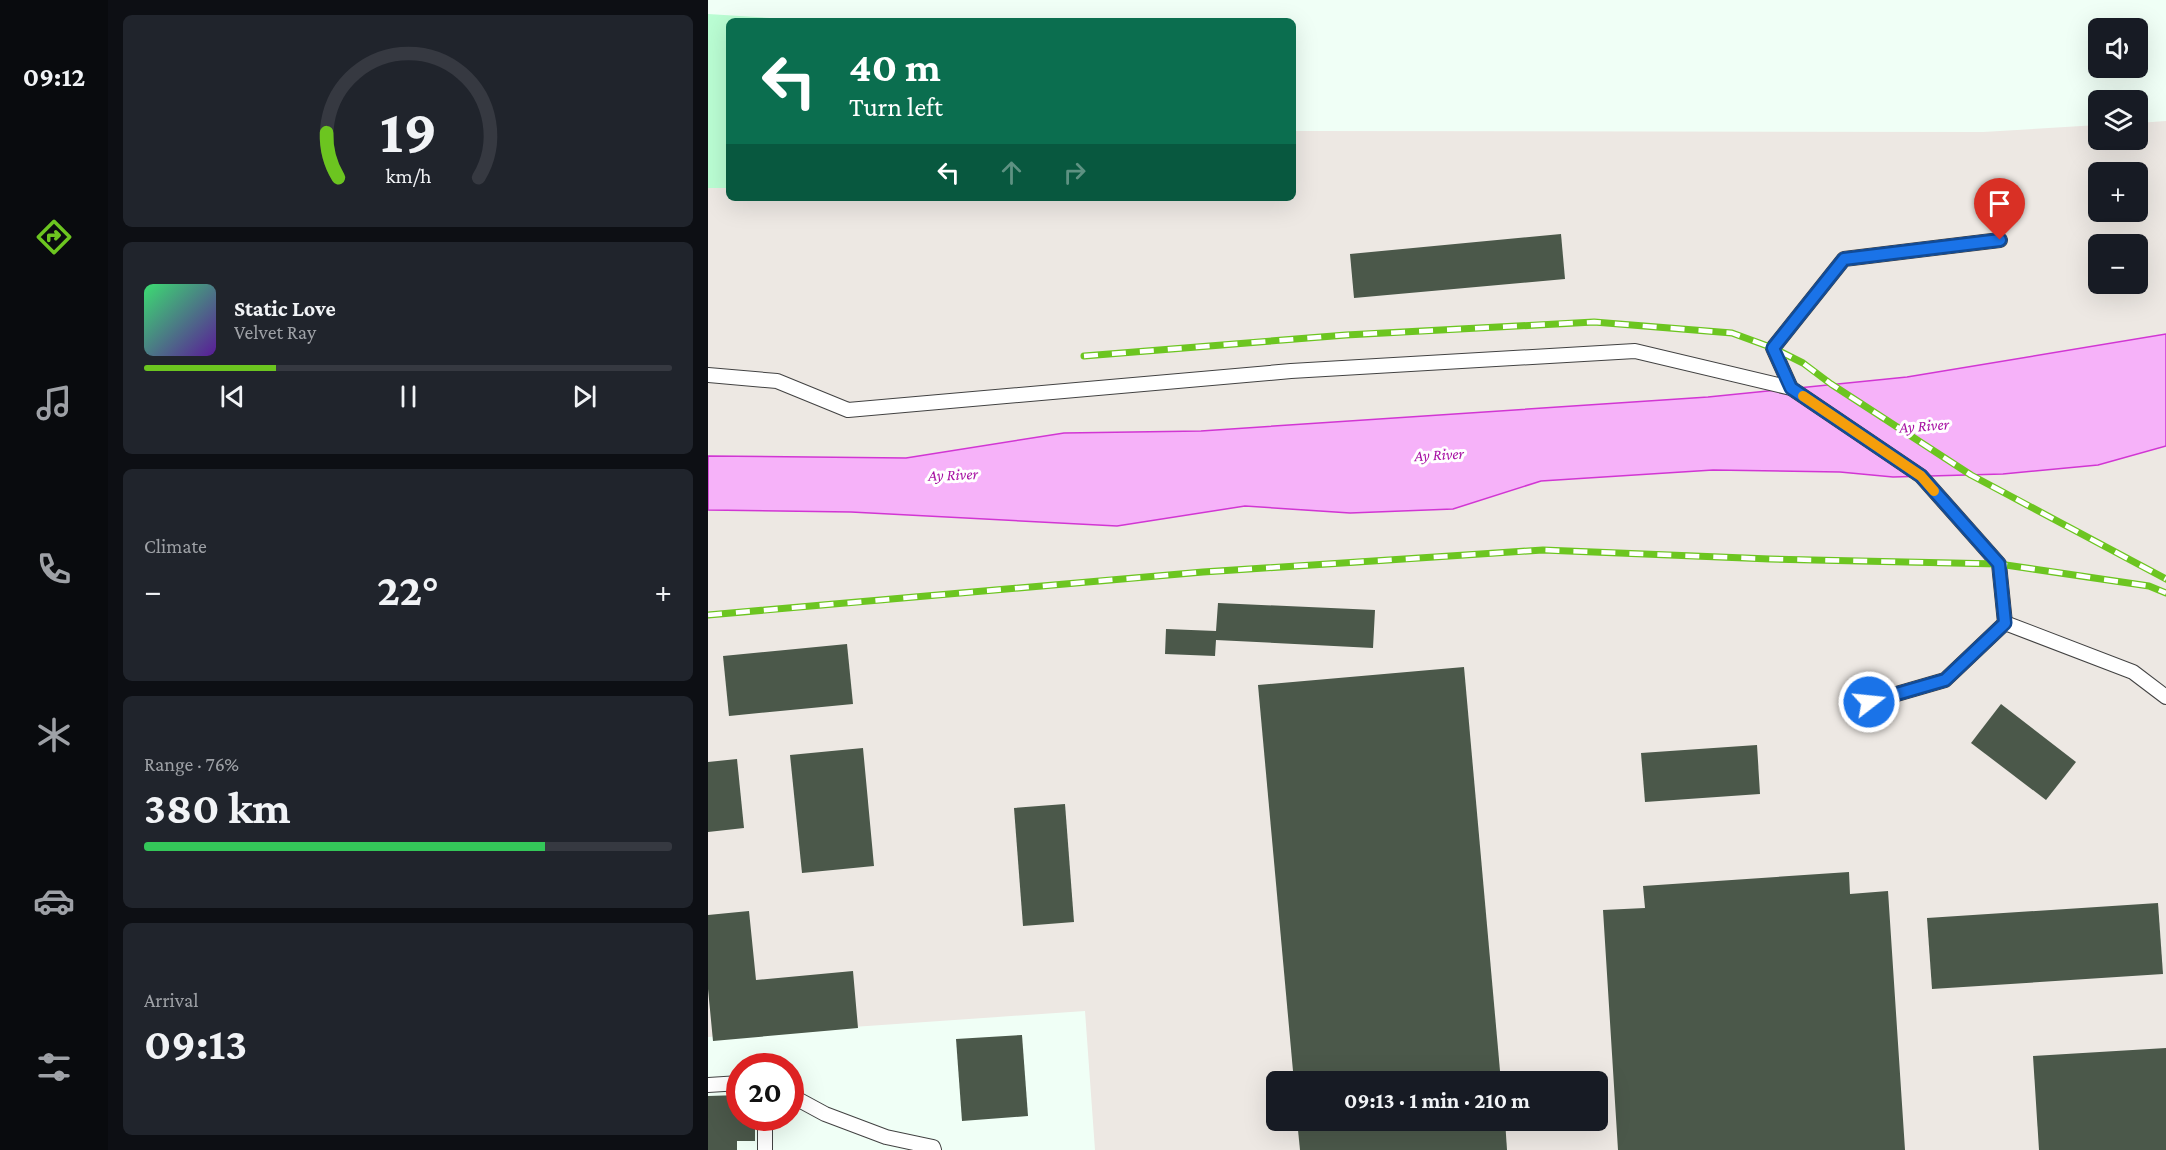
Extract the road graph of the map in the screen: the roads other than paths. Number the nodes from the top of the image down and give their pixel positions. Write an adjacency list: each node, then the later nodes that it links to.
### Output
1 (2000, 240): 3 (lane)
2 (708, 375): 3 (lane)
3 (1791, 388): 4 (lane)
4 (2005, 623): 5 (lane); 6 (lane)
5 (2166, 697)
6 (1869, 702)
7 (726, 1084): 8 (lane)
8 (708, 1085)
9 (804, 1103): 12 (lane)
10 (765, 1131): 11 (lane)
11 (765, 1150)
12 (934, 1150)

